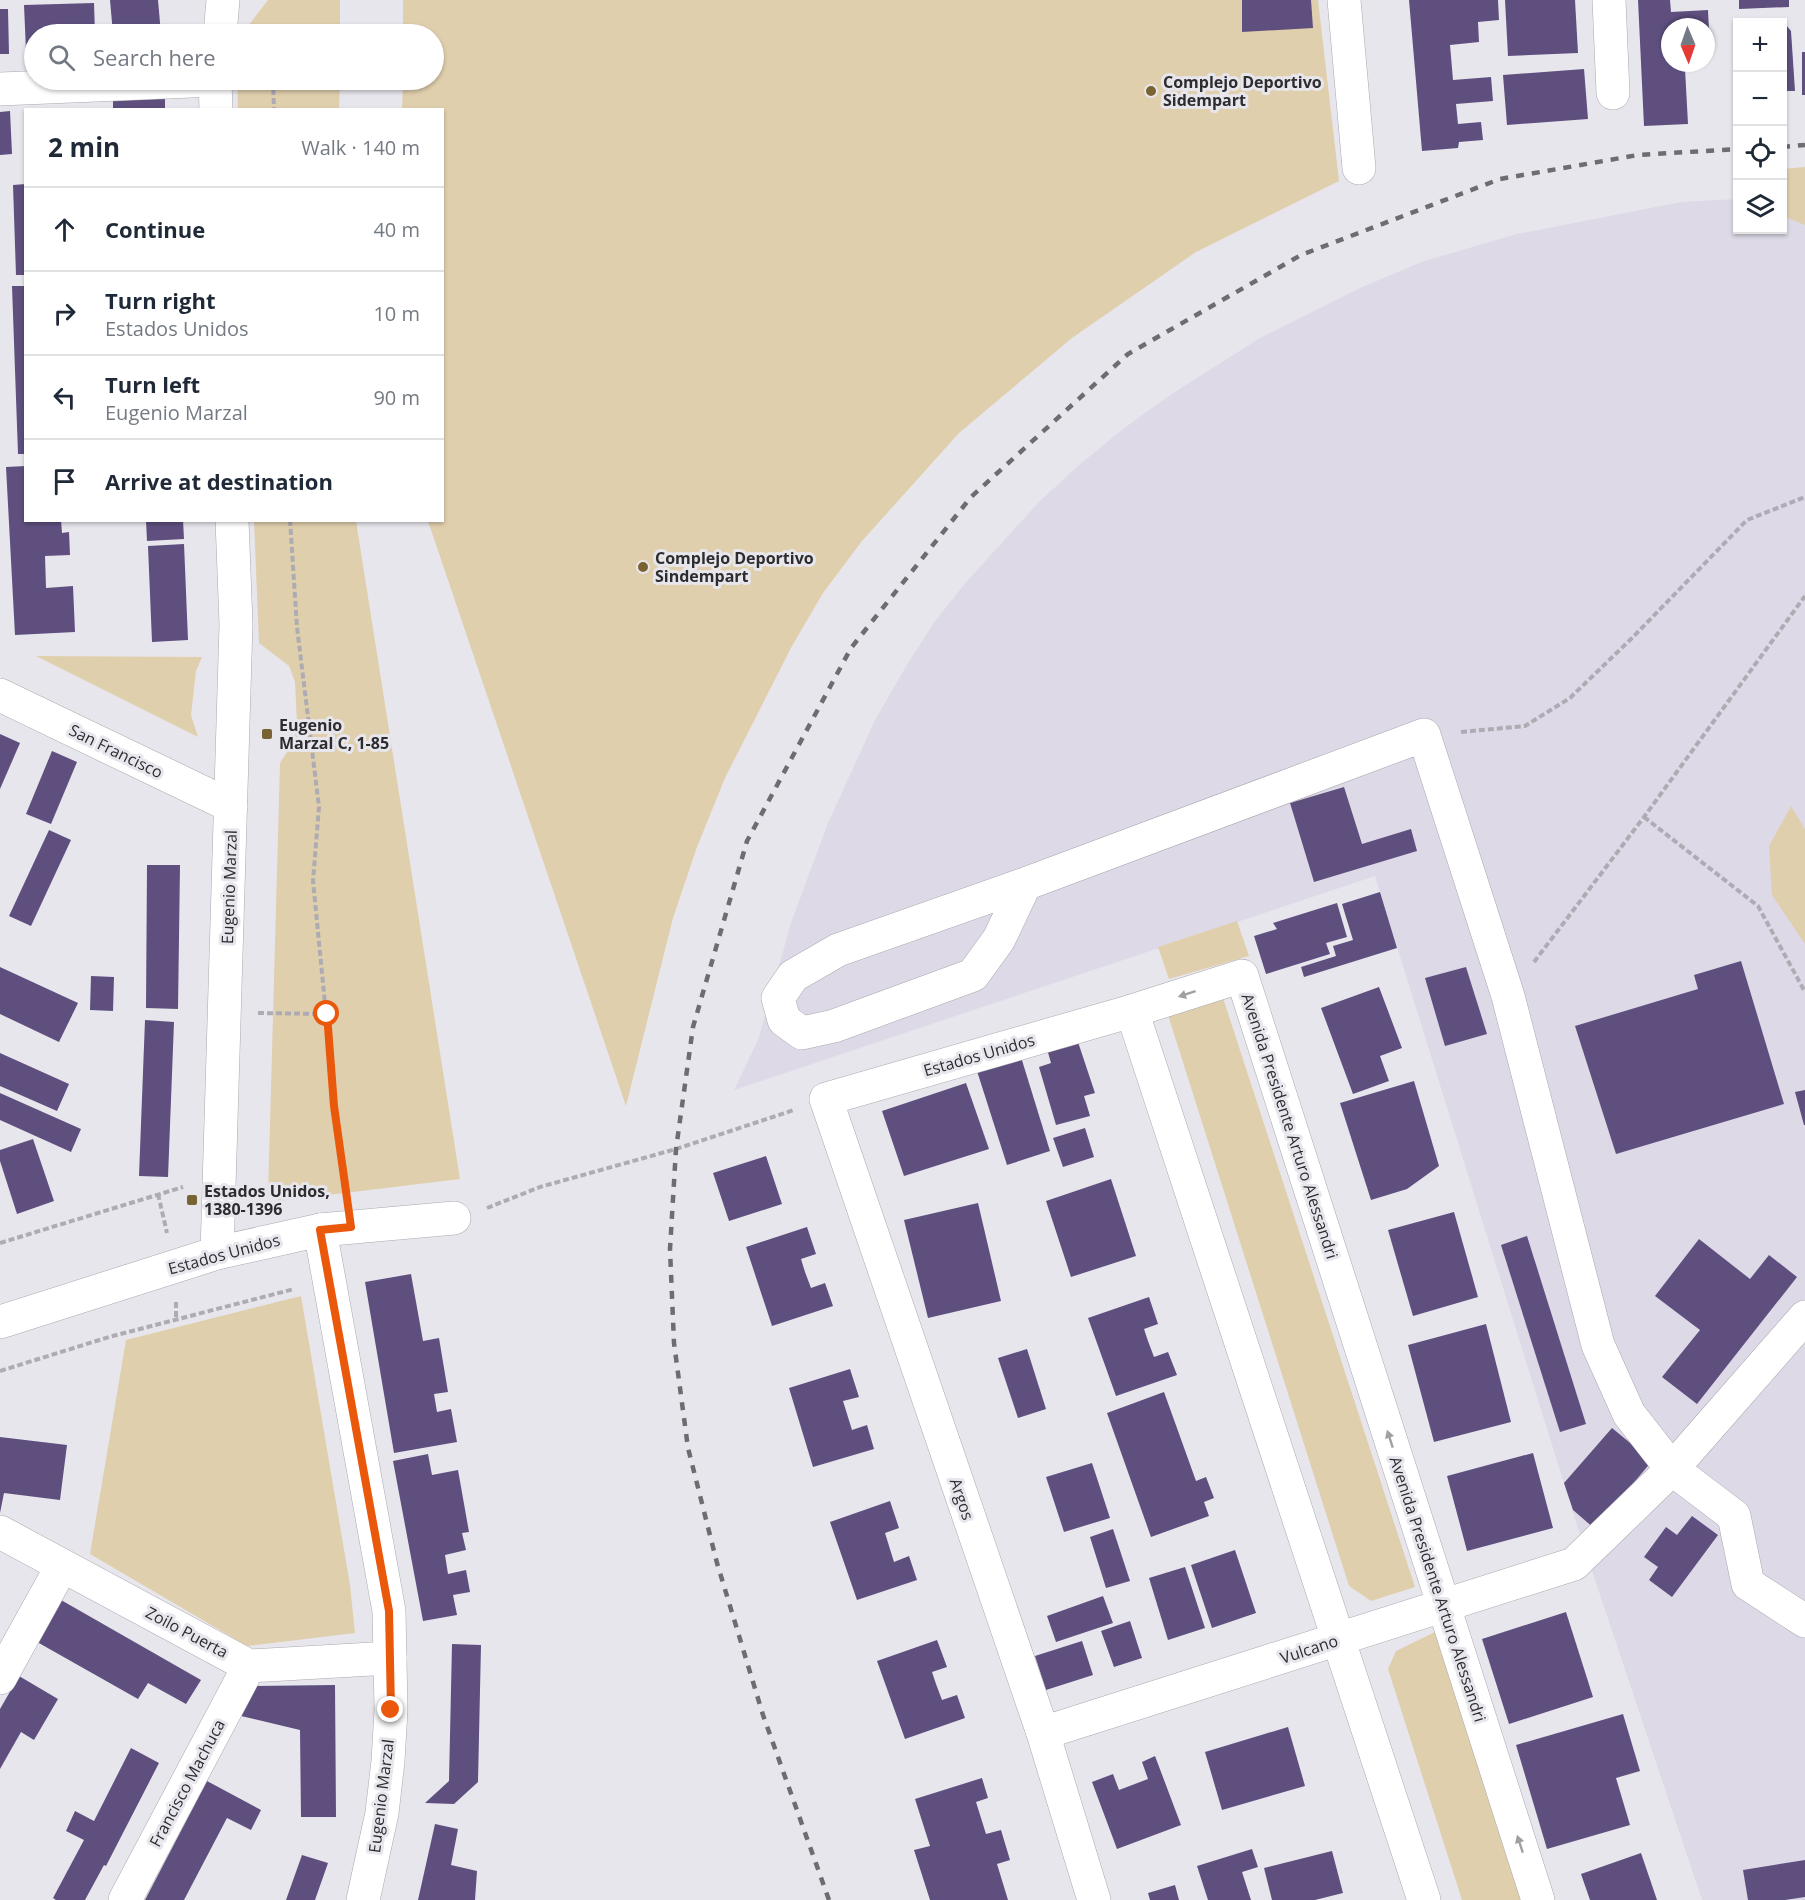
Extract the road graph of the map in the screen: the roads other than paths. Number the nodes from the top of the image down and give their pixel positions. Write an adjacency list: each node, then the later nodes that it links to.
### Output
1 (223, 0): 4 (street)
2 (1344, 0): 10 (street)
3 (1609, 0): 8 (street)
4 (221, 24)
5 (24, 88): 6 (street)
6 (0, 89)
7 (215, 90): 9 (street)
8 (1613, 93)
9 (216, 108)
10 (1359, 168)
11 (232, 522): 13 (street, Eugenio Marzal)
12 (0, 694): 13 (street, San Francisco)
13 (231, 806): 19 (street, Eugenio Marzal)
14 (1025, 884): 14 (street); 22 (street)
15 (1132, 1011): 16 (street, Estados Unidos); 25 (street, Avenida Presidente Arturo Alessandri, one-way to 15); 27 (street)
16 (826, 1099): 31 (street, Argos)
17 (454, 1218): 18 (street, Estados Unidos)
18 (335, 1228): 19 (street, Estados Unidos); 28 (street, Eugenio Marzal)
19 (217, 1253): 21 (street, Estados Unidos)
20 (1805, 1317): 22 (street)
21 (0, 1322)
22 (1672, 1469): 25 (street, Vulcano); 26 (street)
23 (0, 1532): 24 (street, Zoilo Puerta)
24 (62, 1566): 29 (street, Zoilo Puerta); 30 (street)
25 (1444, 1606): 27 (street, Vulcano); 36 (street, Avenida Presidente Arturo Alessandri, one-way to 25)
26 (1805, 1621)
27 (1340, 1639): 31 (street, Vulcano); 35 (street)
28 (390, 1658): 29 (street); 33 (street, Eugenio Marzal)
29 (249, 1666): 32 (street, Francisco Machuca)
30 (0, 1678)
31 (1042, 1733): 34 (street, Argos)
32 (125, 1900)
33 (363, 1900)
34 (1094, 1900)
35 (1424, 1900)
36 (1538, 1900)

